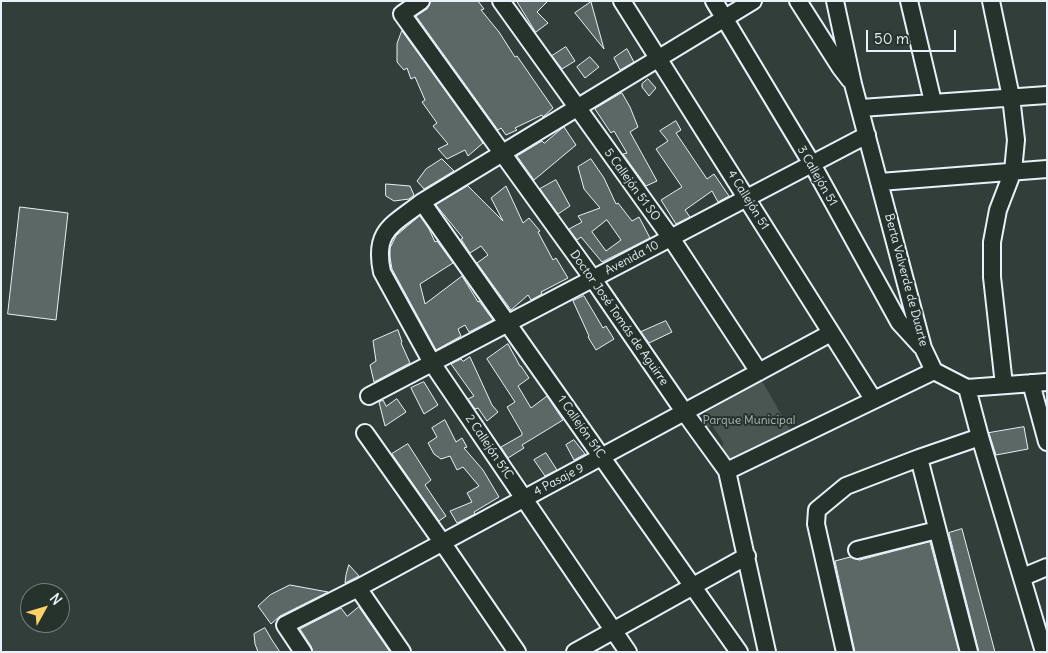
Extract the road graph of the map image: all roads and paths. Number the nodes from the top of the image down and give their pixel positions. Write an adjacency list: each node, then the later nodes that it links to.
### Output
1 (421, 1): 19 (street, Doctor José Tomás de Aguirre)
2 (501, 1): 16 (street, 5 Callejón 51 SO)
3 (622, 1): 11 (street, 4 Callejón 51)
4 (714, 1): 10 (street, 3 Callejón 51)
5 (753, 1): 10 (street)
6 (798, 1): 12 (street)
7 (835, 1): 12 (street, Berta Valverde de Duarte)
8 (909, 1): 15 (street)
9 (991, 1): 14 (street)
10 (724, 19): 11 (street); 20 (street, 3 Callejón 51)
11 (658, 59): 16 (street); 24 (street, 4 Callejón 51)
12 (853, 84): 17 (street, Berta Valverde de Duarte)
13 (1047, 95): 14 (street)
14 (1012, 97): 15 (street); 22 (street)
15 (933, 102): 17 (street)
16 (577, 108): 19 (street); 26 (street, 5 Callejón 51 SO)
17 (860, 108): 18 (street, Berta Valverde de Duarte)
18 (867, 135): 20 (street, Avenida 10); 23 (street, Berta Valverde de Duarte)
19 (502, 154): 25 (street); 27 (street, Doctor José Tomás de Aguirre)
20 (812, 164): 24 (street, Avenida 10); 30 (street, 3 Callejón 51)
21 (1047, 169): 22 (street)
22 (1013, 171): 23 (street); 35 (street)
23 (880, 182): 30 (street, Berta Valverde de Duarte)
24 (746, 198): 26 (street, Avenida 10); 29 (street, 4 Callejón 51)
25 (422, 202): 28 (street, 1 Callejón 51C); 31 (street, 2 Callejón 51C)
26 (671, 238): 27 (street, Avenida 10); 33 (street, 5 Callejón 51 SO)
27 (593, 279): 28 (street, Avenida 10); 39 (street, Doctor José Tomás de Aguirre)
28 (508, 324): 31 (street, Avenida 10); 43 (street, 1 Callejón 51C)
29 (832, 332): 33 (street, 4 Pasaje 9); 38 (street, 4 Callejón 51)
30 (923, 348): 32 (street, Berta Valverde de Duarte)
31 (432, 364): 37 (street, Avenida 10); 46 (street, 2 Callejón 51C)
32 (934, 371): 36 (street); 38 (street)
33 (758, 372): 39 (street, 4 Pasaje 9)
34 (1039, 382): 35 (street); 42 (street)
35 (1004, 385): 36 (street)
36 (967, 388): 41 (street)
37 (369, 396)
38 (873, 399): 45 (street)
39 (684, 413): 43 (street, 4 Pasaje 9); 45 (street, Doctor José Tomás de Aguirre)
40 (365, 433): 48 (street)
41 (980, 437): 44 (street); 52 (street)
42 (1047, 442)
43 (602, 457): 46 (street, 4 Pasaje 9); 53 (street, 1 Callejón 51C)
44 (919, 458): 47 (street); 63 (street)
45 (727, 471): 50 (street, Doctor José Tomás de Aguirre)
46 (524, 498): 48 (street, 4 Pasaje 9); 55 (street, 2 Callejón 51C)
47 (937, 530): 49 (street); 64 (street)
48 (442, 542): 54 (street, 4 Pasaje 9); 58 (street)
49 (857, 550)
50 (747, 556): 53 (street); 62 (street, Doctor José Tomás de Aguirre)
51 (1047, 567): 52 (street)
52 (1023, 577): 65 (street)
53 (693, 586): 55 (street); 61 (street, 1 Callejón 51C)
54 (358, 588): 56 (street, 4 Pasaje 9); 57 (street)
55 (614, 630): 59 (street); 60 (street, 2 Callejón 51C)
56 (303, 652)
57 (402, 652)
58 (516, 652)
59 (575, 652)
60 (628, 652)
61 (739, 652)
62 (767, 652)
63 (845, 652)
64 (969, 652)
65 (1044, 652)

